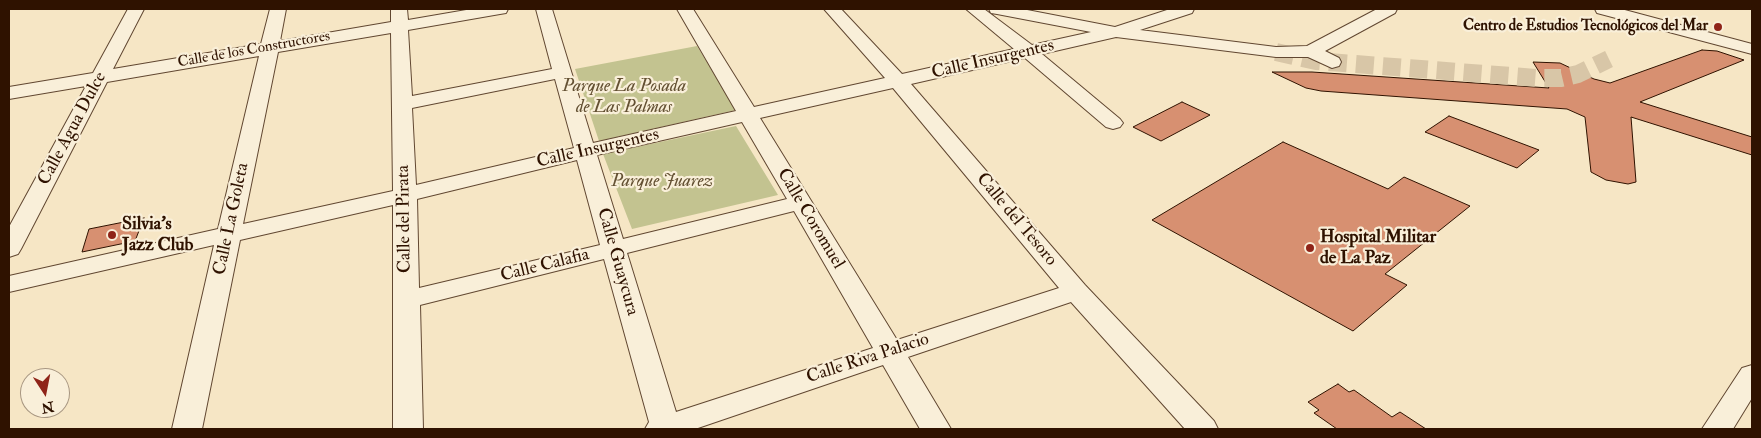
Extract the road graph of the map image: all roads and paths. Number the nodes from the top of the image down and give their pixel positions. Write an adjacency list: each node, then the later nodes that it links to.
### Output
1 (136, 9): 23 (street, Calle Agua Dulce)
2 (278, 9): 17 (street, Calle La Goleta)
3 (500, 9): 13 (street, Calle de los Constructores)
4 (544, 9): 22 (street, Calle Guaycura)
5 (685, 9): 27 (street, Calle Coromuel)
6 (832, 9): 24 (street, Calle del Tesoro)
7 (974, 9): 20 (street)
8 (997, 9): 15 (street)
9 (1058, 9): 14 (street)
10 (1186, 9): 14 (street, Calle Insurgentes)
11 (1389, 9): 19 (street)
12 (1603, 9): 18 (street)
13 (399, 18): 17 (street, Calle de los Constructores); 26 (street, Calle del Pirata)
14 (1138, 24): 15 (street, Calle Insurgentes); 16 (street)
15 (1116, 32): 16 (street); 20 (street, Calle Insurgentes)
16 (1186, 40): 19 (street)
17 (269, 47): 23 (street, Calle de los Constructores); 32 (street, Calle La Goleta)
18 (1752, 49)
19 (1311, 51): 21 (street)
20 (1029, 52): 24 (street, Calle Insurgentes); 28 (street)
21 (1332, 62)
22 (563, 72): 26 (street); 29 (street, Calle Guaycura)
23 (101, 77): 25 (street, Calle de los Constructores); 34 (street, Calle Agua Dulce)
24 (898, 81): 27 (street, Calle Insurgentes); 36 (street, Calle del Tesoro)
25 (9, 93)
26 (402, 104): 30 (street, Calle del Pirata)
27 (748, 114): 29 (street, Calle Insurgentes); 31 (street, Calle Coromuel)
28 (1113, 123)
29 (586, 151): 30 (street, Calle Insurgentes); 33 (street, Calle Guaycura)
30 (405, 195): 32 (street, Calle Insurgentes); 37 (street, Calle del Pirata)
31 (800, 203): 33 (street, Calle Calafia); 38 (street, Calle Coromuel)
32 (229, 234): 35 (street, Calle Insurgentes); 40 (street, Calle La Goleta)
33 (612, 249): 37 (street, Calle Calafia); 42 (street, Calle Guaycura)
34 (9, 250)
35 (9, 284)
36 (1076, 291): 38 (street, Calle Riva Palacio); 44 (street, Calle del Tesoro)
37 (407, 300): 41 (street, Calle del Pirata)
38 (890, 352): 42 (street, Calle Riva Palacio); 43 (street, Calle Coromuel)
39 (1752, 375): 45 (street)
40 (187, 429)
41 (408, 429)
42 (664, 429)
43 (936, 429)
44 (1202, 429)
45 (1717, 429)

